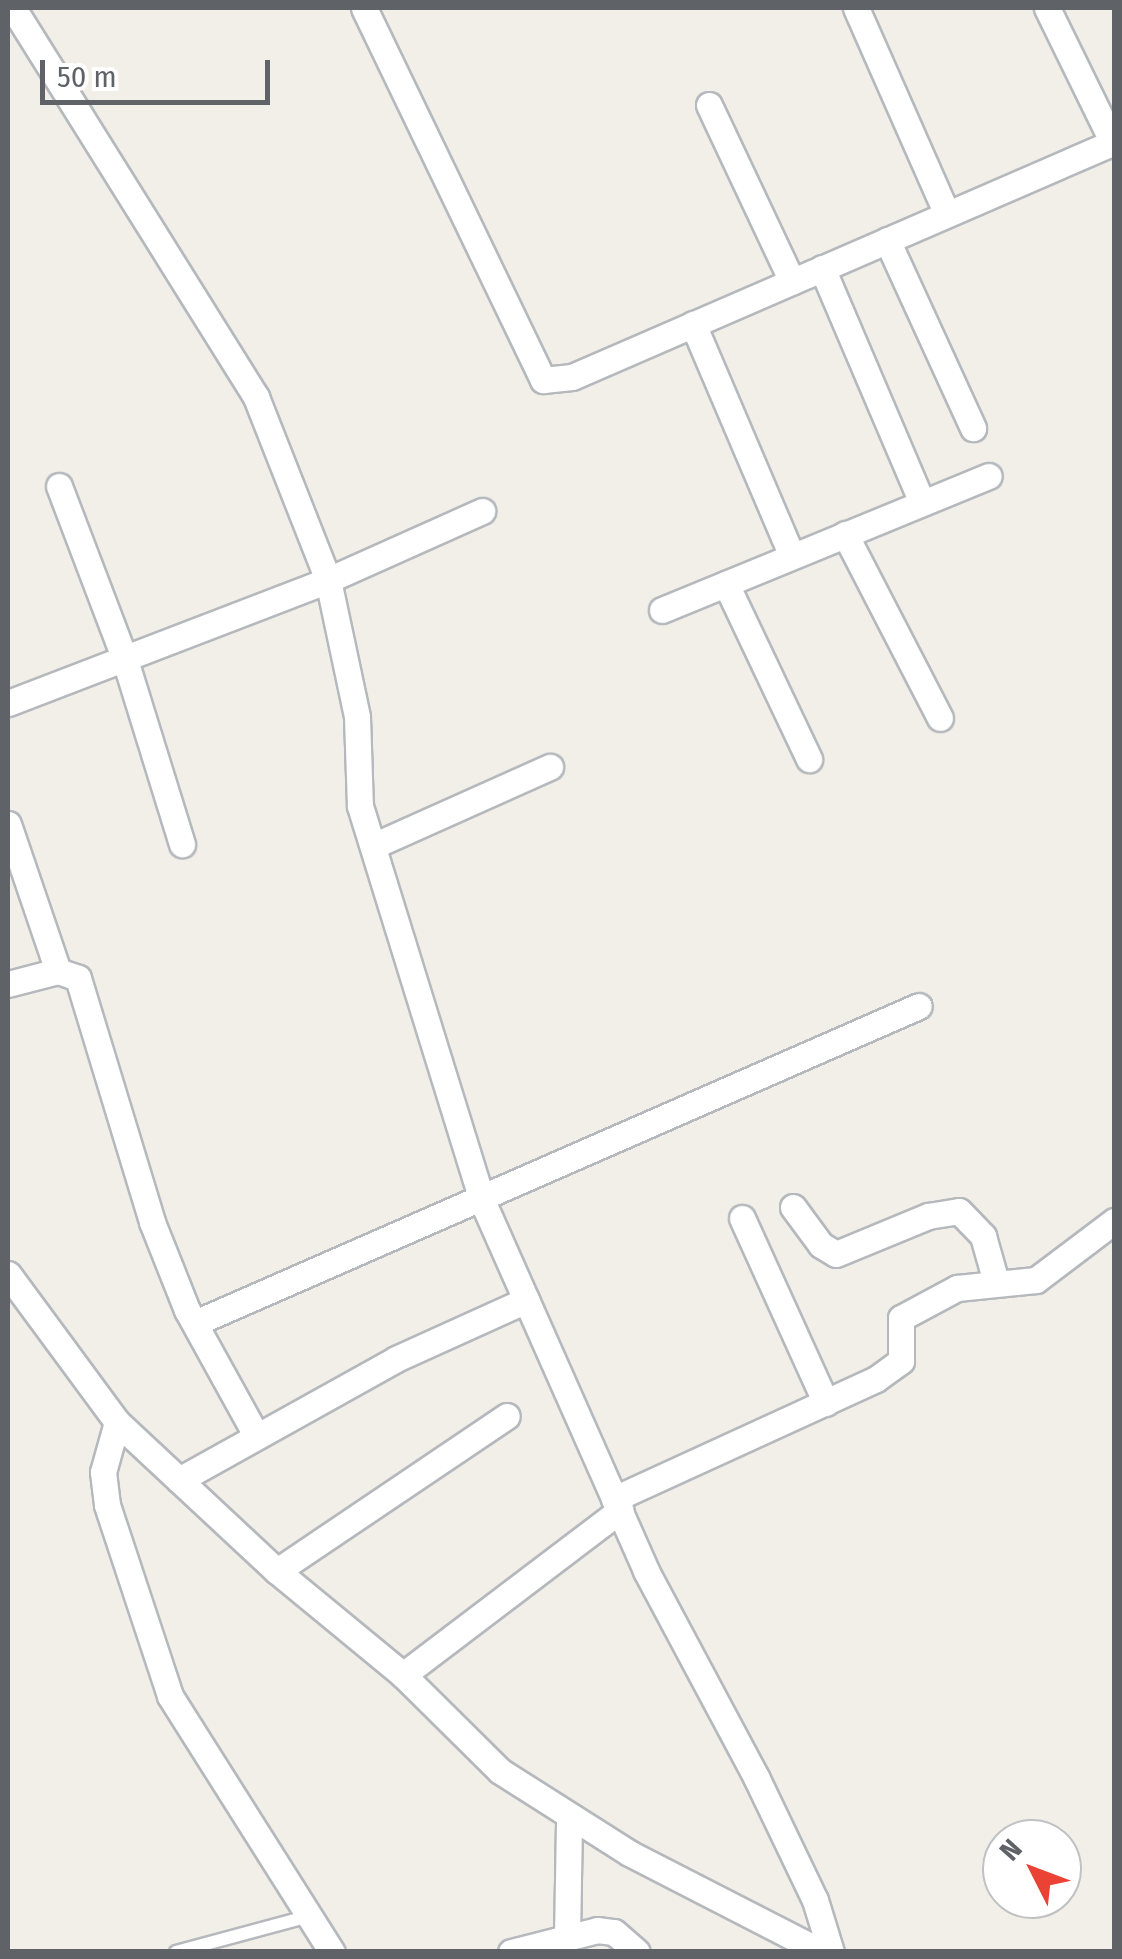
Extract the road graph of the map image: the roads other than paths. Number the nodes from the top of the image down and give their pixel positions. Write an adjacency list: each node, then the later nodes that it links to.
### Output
1 (12, 8): 19 (street)
2 (364, 8): 11 (street)
3 (856, 8): 7 (street)
4 (1047, 8): 6 (street)
5 (709, 105): 10 (street)
6 (1114, 142): 7 (street)
7 (947, 214): 8 (street)
8 (887, 240): 9 (street); 12 (street)
9 (822, 268): 10 (street); 15 (street)
10 (792, 281): 11 (street)
11 (693, 324): 18 (street)
12 (973, 428)
13 (988, 476): 15 (street)
14 (59, 486): 22 (street)
15 (922, 503): 17 (street)
16 (482, 511): 19 (street)
17 (845, 534): 18 (street); 24 (street)
18 (792, 556): 20 (street)
19 (328, 580): 22 (street); 29 (street)
20 (726, 584): 21 (street); 25 (street)
21 (662, 610)
22 (125, 660): 23 (street); 28 (street)
23 (8, 704)
24 (940, 718)
25 (809, 760)
26 (550, 767): 29 (street)
27 (8, 824): 30 (street)
28 (182, 844)
29 (374, 846): 33 (street)
30 (58, 972): 31 (street); 40 (street)
31 (8, 984)
32 (919, 1006): 33 (street)
33 (481, 1198): 39 (street); 40 (street)
34 (793, 1207): 38 (street)
35 (742, 1218): 41 (street)
36 (1114, 1221): 38 (street)
37 (8, 1274): 43 (street)
38 (996, 1282): 41 (street)
39 (526, 1300): 44 (street); 46 (street)
40 (195, 1323): 44 (street)
41 (826, 1403): 46 (street)
42 (507, 1416): 47 (street)
43 (117, 1422): 45 (street); 50 (street)
44 (254, 1433): 45 (street)
45 (179, 1480): 47 (street)
46 (617, 1505): 48 (street); 57 (street)
47 (277, 1571): 48 (street)
48 (403, 1675): 49 (street)
49 (569, 1818): 51 (street); 56 (street)
50 (311, 1915): 52 (lane); 53 (street)
51 (568, 1937): 54 (street); 55 (street)
52 (176, 1952)
53 (332, 1952)
54 (511, 1952)
55 (637, 1952)
56 (822, 1952)
57 (832, 1952)

